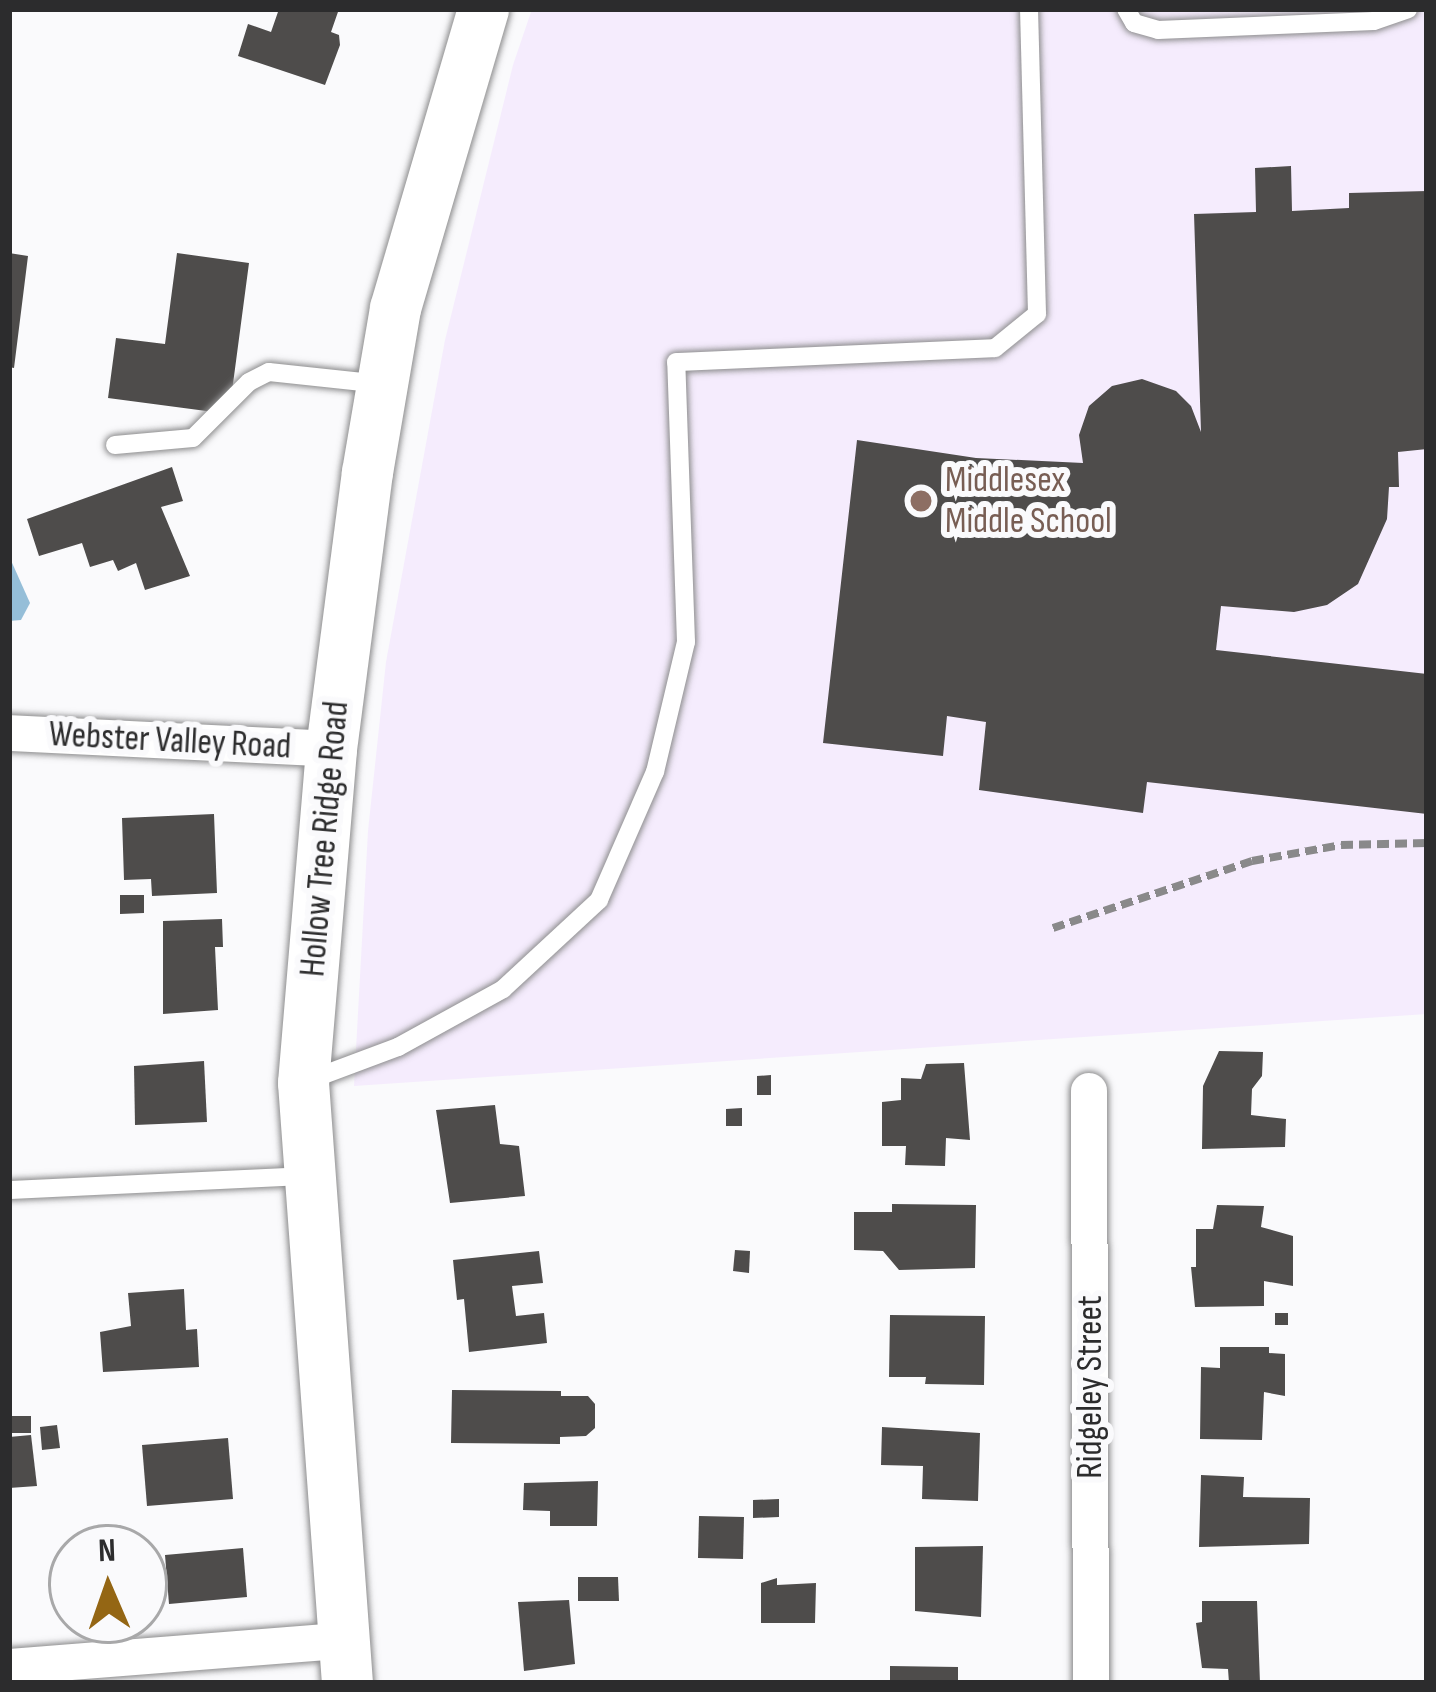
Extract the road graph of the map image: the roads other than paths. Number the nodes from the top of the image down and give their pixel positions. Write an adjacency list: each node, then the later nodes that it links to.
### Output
1 (483, 9): 5 (main road, Hollow Tree Ridge Road)
2 (1029, 9): 9 (lane)
3 (1126, 9): 4 (lane)
4 (1408, 9)
5 (382, 384): 6 (lane); 8 (main road, Hollow Tree Ridge Road)
6 (115, 445)
7 (9, 733): 8 (street, Webster Valley Road)
8 (331, 749): 9 (main road, Hollow Tree Ridge Road)
9 (303, 1082): 11 (main road, Hollow Tree Ridge Road)
10 (1089, 1091): 15 (street, Ridgeley Street)
11 (310, 1176): 12 (lane); 13 (main road, Hollow Tree Ridge Road)
12 (9, 1190)
13 (345, 1662): 14 (street)
14 (9, 1667)
15 (1091, 1683)

